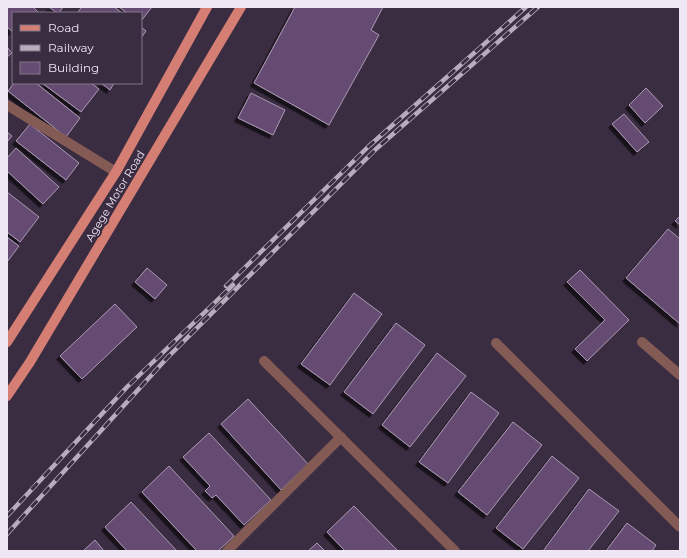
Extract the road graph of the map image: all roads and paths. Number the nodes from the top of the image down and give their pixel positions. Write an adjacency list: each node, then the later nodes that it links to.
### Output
1 (207, 7): 4 (main road, Agege Motor Road)
2 (241, 7): 10 (main road, Agege Motor Road)
3 (7, 105): 4 (street)
4 (116, 172): 5 (main road, Agege Motor Road)
5 (7, 342)
6 (642, 342): 9 (street)
7 (496, 343): 12 (street)
8 (264, 361): 11 (street)
9 (680, 375)
10 (7, 396)
11 (341, 437): 13 (street); 14 (street)
12 (680, 527)
13 (228, 551)
14 (455, 551)

